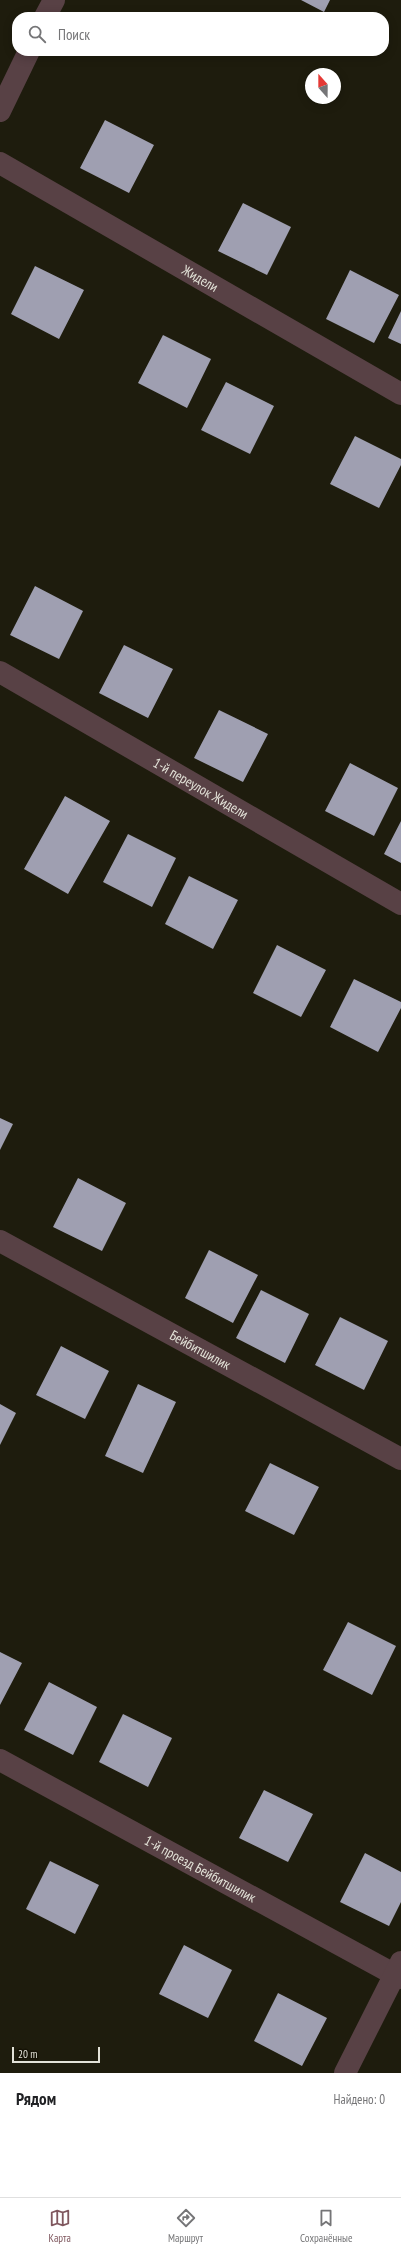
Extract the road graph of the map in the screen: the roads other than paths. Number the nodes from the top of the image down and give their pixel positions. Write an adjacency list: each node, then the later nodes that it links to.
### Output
1 (54, 0): 2 (street)
2 (48, 12)
3 (27, 56): 4 (street)
4 (0, 111)
5 (0, 163): 6 (street, Жидели)
6 (401, 394)
7 (0, 672): 8 (street, 1-й переулок Жидели)
8 (401, 904)
9 (0, 1241): 10 (street, Бейбитшилик)
10 (401, 1458)
11 (0, 1760): 12 (street, 1-й проезд Бейбитшилик)
12 (399, 1972): 13 (street)
13 (344, 2073)

